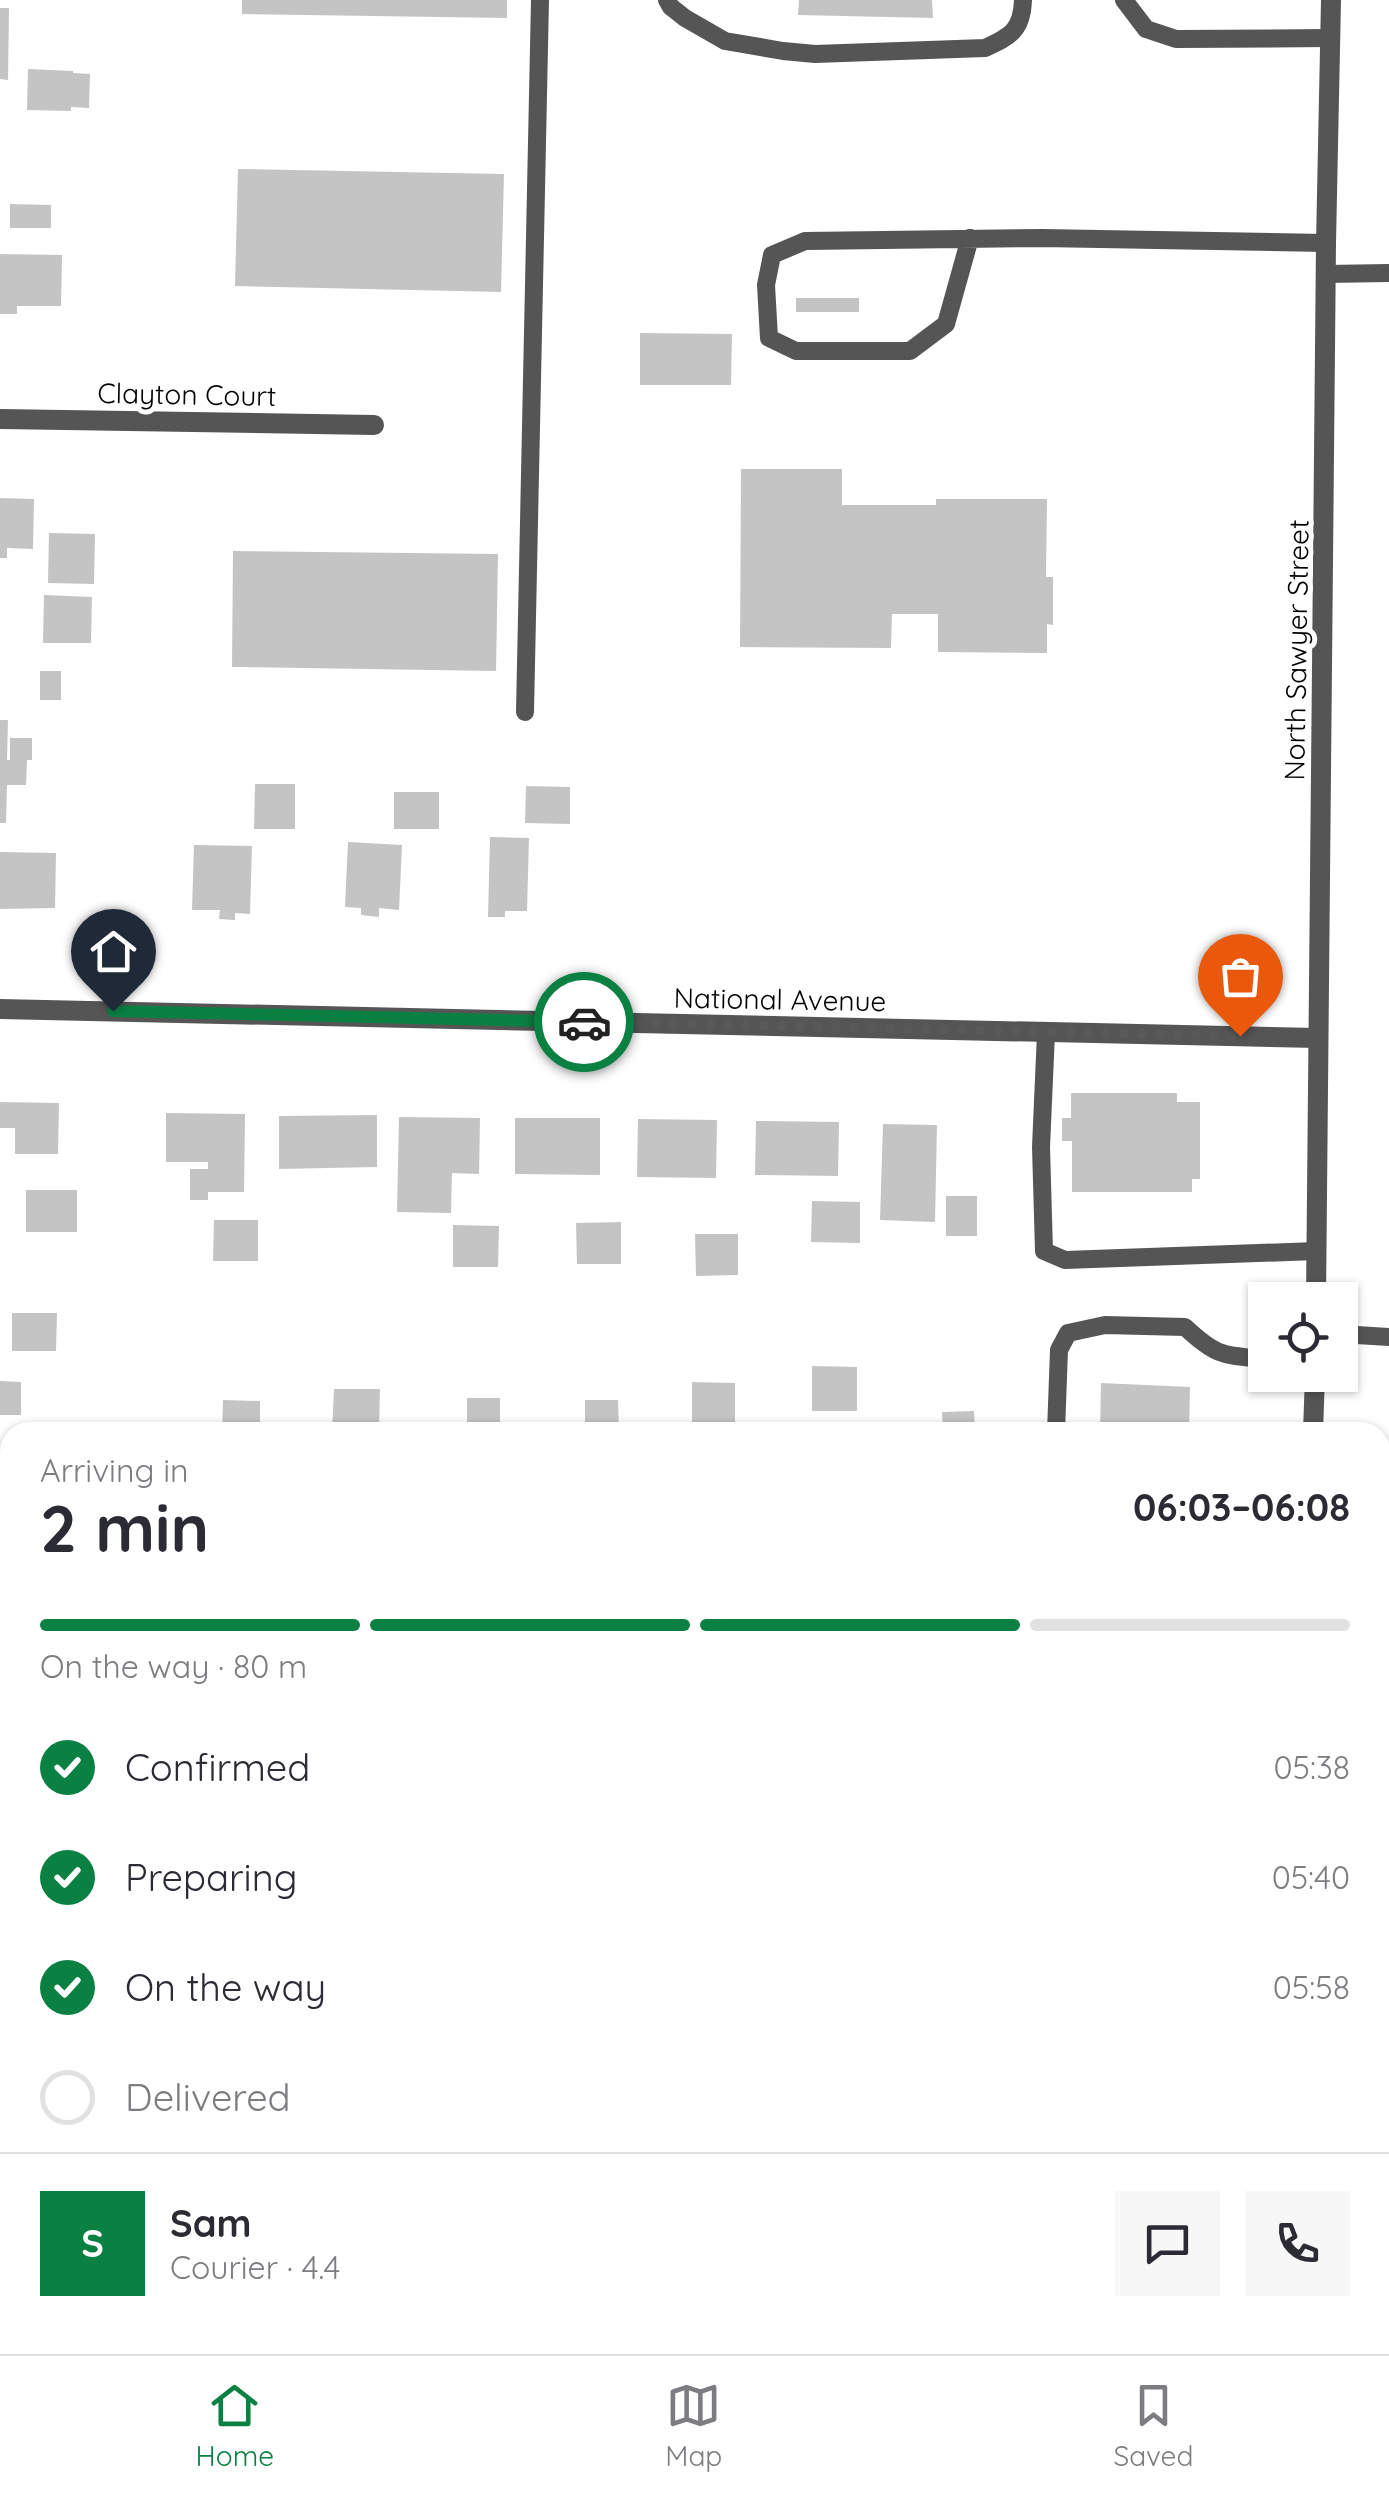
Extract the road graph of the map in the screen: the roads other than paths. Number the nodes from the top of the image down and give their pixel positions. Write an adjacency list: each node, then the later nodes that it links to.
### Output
1 (540, 0): 13 (lane)
2 (667, 0): 3 (lane)
3 (1023, 0)
4 (1124, 0): 6 (lane)
5 (1331, 0): 6 (street, North Sawyer Street)
6 (1331, 38): 8 (street, North Sawyer Street)
7 (970, 238): 7 (lane); 8 (lane)
8 (1326, 243): 10 (street, North Sawyer Street)
9 (1389, 273): 10 (lane)
10 (1326, 274): 16 (street, North Sawyer Street)
11 (0, 419): 12 (street, Clayton Court)
12 (374, 425)
13 (525, 712)
14 (0, 1009): 15 (street, National Avenue)
15 (1046, 1033): 16 (street, National Avenue); 17 (lane)
16 (1318, 1038): 17 (street, North Sawyer Street)
17 (1316, 1252): 18 (street, North Sawyer Street)
18 (1316, 1282)
19 (1358, 1335): 20 (lane)
20 (1389, 1337)
21 (1248, 1358): 23 (lane)
22 (1314, 1392): 24 (street)
23 (1056, 1422)
24 (1313, 1422)

